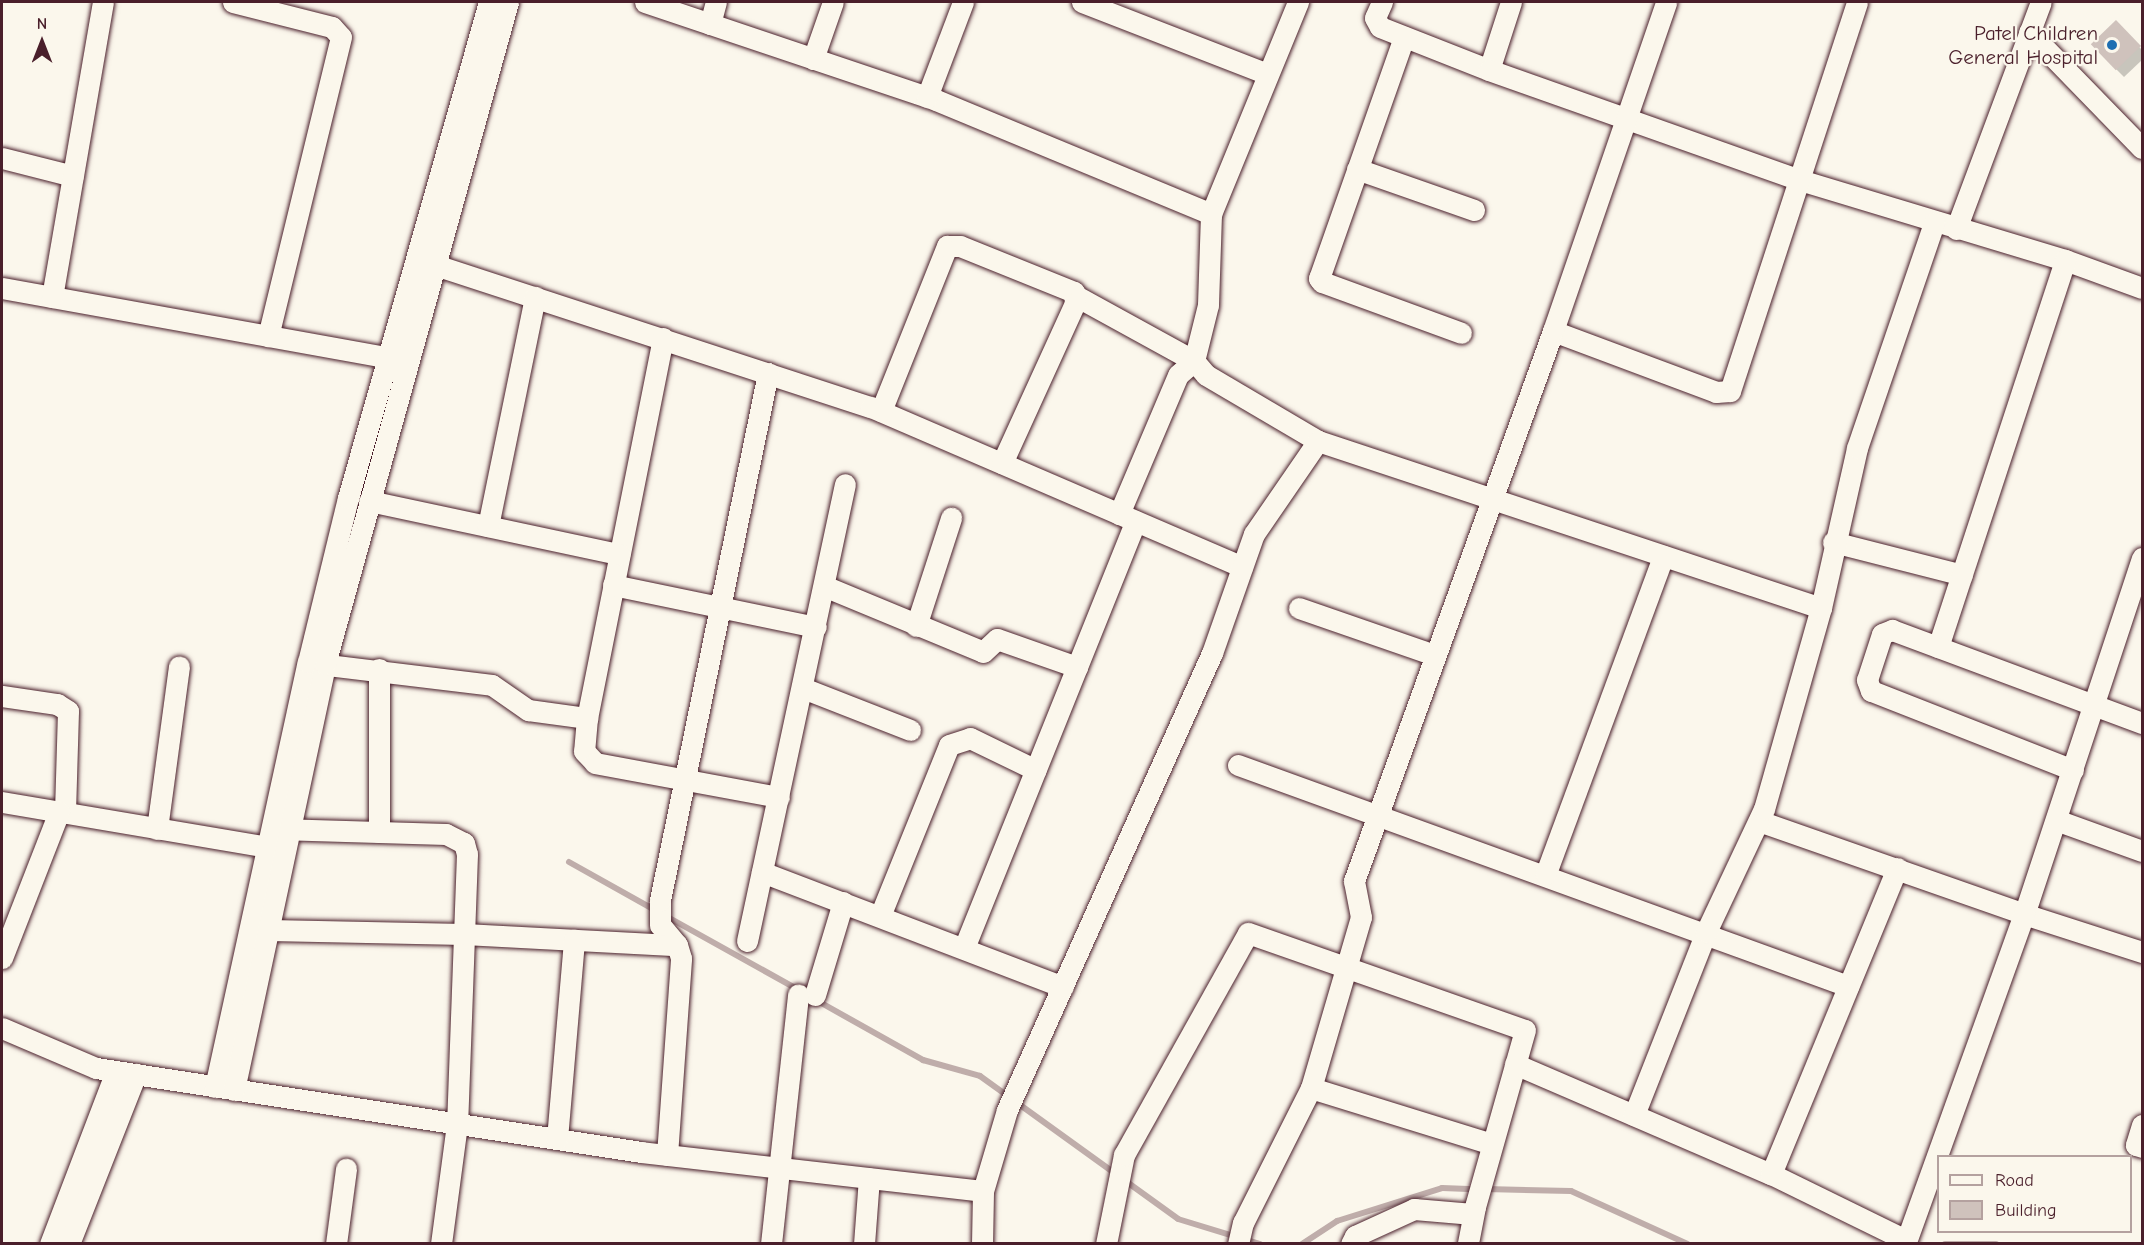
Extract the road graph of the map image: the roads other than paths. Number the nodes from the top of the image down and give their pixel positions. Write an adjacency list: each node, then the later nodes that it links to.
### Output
1 (103, 2): 27 (street)
2 (233, 2): 42 (street)
3 (489, 2): 34 (street)
4 (508, 2): 34 (street)
5 (645, 2): 16 (street)
6 (716, 2): 16 (street)
7 (833, 2): 19 (street)
8 (963, 2): 22 (street)
9 (1082, 2): 21 (street)
10 (1298, 2): 21 (street)
11 (1382, 2): 18 (street)
12 (1511, 2): 20 (street)
13 (1666, 2): 23 (street)
14 (1857, 2): 28 (street)
15 (2041, 2): 17 (street)
16 (710, 24): 19 (street)
17 (2029, 32): 24 (street); 32 (street)
18 (1404, 36): 20 (street); 26 (street)
19 (813, 59): 22 (street)
20 (1489, 70): 23 (street)
21 (1268, 74): 30 (street)
22 (927, 97): 30 (street)
23 (1624, 117): 28 (street); 40 (street)
24 (2142, 148)
25 (2, 158): 27 (street)
26 (1357, 169): 29 (street); 41 (street)
27 (73, 176): 38 (street)
28 (1800, 180): 31 (street); 40 (street)
29 (1474, 210)
30 (1211, 214): 46 (street)
31 (1934, 223): 32 (street); 57 (street)
32 (1956, 229): 33 (street)
33 (2065, 260): 36 (street); 62 (street)
34 (424, 261): 39 (street); 44 (street); 45 (street)
35 (2, 288): 38 (street)
36 (2142, 288)
37 (1077, 296): 46 (street); 48 (street); 50 (street)
38 (52, 297): 42 (street)
39 (535, 297): 43 (street); 56 (street)
40 (1553, 332): 52 (street)
41 (1461, 333)
42 (268, 336): 44 (street)
43 (663, 338): 47 (street); 58 (street)
44 (386, 357): 45 (street); 72 (street)
45 (407, 361): 53 (street)
46 (1194, 362): 49 (street); 54 (street)
47 (768, 373): 48 (street); 67 (street)
48 (881, 411): 50 (street)
49 (1318, 441): 52 (street); 61 (street)
50 (1002, 463): 54 (street)
51 (845, 484): 64 (street)
52 (1492, 500): 59 (street); 71 (street)
53 (369, 501): 56 (street); 72 (street)
54 (1127, 517): 61 (street); 74 (street)
55 (951, 518): 68 (street)
56 (488, 526): 58 (street)
57 (1833, 542): 62 (street); 66 (street)
58 (619, 554): 63 (street)
59 (1663, 556): 66 (street); 98 (street)
60 (2142, 558): 78 (street)
61 (1242, 567): 113 (street)
62 (1962, 574): 70 (street)
63 (613, 585): 67 (street); 79 (street)
64 (824, 586): 68 (street); 69 (street)
65 (1299, 608): 71 (street)
66 (1821, 608): 91 (street)
67 (720, 610): 69 (street); 85 (street)
68 (916, 626): 74 (street)
69 (816, 627): 76 (street)
70 (1938, 647): 78 (street); 84 (street)
71 (1435, 656): 89 (street)
72 (316, 663): 75 (street); 94 (street)
73 (179, 666): 92 (street)
74 (1077, 667): 83 (street)
75 (379, 669): 79 (street); 93 (street)
76 (803, 688): 81 (street); 86 (street)
77 (2, 696): 88 (street)
78 (2094, 704): 80 (street); 84 (street)
79 (587, 718): 85 (street)
80 (2142, 723)
81 (910, 730)
82 (1238, 765): 89 (street)
83 (1036, 770): 101 (street); 108 (street)
84 (2073, 770): 90 (street)
85 (684, 780): 86 (street); 107 (street)
86 (779, 797): 97 (street)
87 (2, 802): 88 (street)
88 (62, 813): 92 (street); 110 (street)
89 (1380, 814): 98 (street); 111 (street)
90 (2056, 820): 95 (street); 100 (street)
91 (1759, 821): 96 (street); 103 (street)
92 (157, 829): 94 (street)
93 (379, 832): 94 (street); 104 (street)
94 (276, 835): 102 (street); 118 (street)
95 (2142, 851)
96 (1897, 868): 100 (street); 112 (street)
97 (762, 872): 99 (street); 106 (street)
98 (1546, 873): 103 (street)
99 (843, 902): 101 (street); 128 (street)
100 (2025, 914): 109 (street); 126 (street)
101 (880, 916): 108 (street)
102 (269, 930): 104 (street); 118 (street)
103 (1706, 932): 112 (street); 119 (street)
104 (464, 934): 105 (street); 120 (street)
105 (574, 939): 107 (street); 122 (street)
106 (747, 941)
107 (677, 945): 125 (street)
108 (964, 948): 113 (street)
109 (2142, 952)
110 (2, 958)
111 (1348, 966): 115 (street); 117 (street); 144 (street)
112 (1848, 986): 130 (street)
113 (1063, 987): 132 (street)
114 (2, 1028): 116 (street)
115 (1515, 1064): 119 (street); 123 (street)
116 (126, 1073): 118 (street); 137 (street); 138 (street)
117 (1311, 1088): 123 (street); 134 (street)
118 (225, 1089): 120 (street)
119 (1634, 1115): 130 (street)
120 (457, 1124): 122 (street); 140 (street)
121 (2142, 1125): 124 (street)
122 (557, 1140): 125 (street)
123 (1492, 1144): 133 (street)
124 (2142, 1147)
125 (667, 1155): 128 (street)
126 (1938, 1155)
127 (1937, 1157): 135 (street)
128 (781, 1168): 131 (street); 141 (street)
129 (346, 1170): 139 (street)
130 (1771, 1174): 135 (street)
131 (869, 1178): 132 (street); 142 (street)
132 (982, 1191): 143 (street)
133 (1474, 1211): 136 (street); 145 (street)
134 (1240, 1233)
135 (1906, 1242)
136 (1471, 1243)
137 (50, 1244)
138 (69, 1244)
139 (336, 1244)
140 (441, 1244)
141 (771, 1244)
142 (864, 1244)
143 (982, 1244)
144 (1106, 1244)
145 (1351, 1244)

